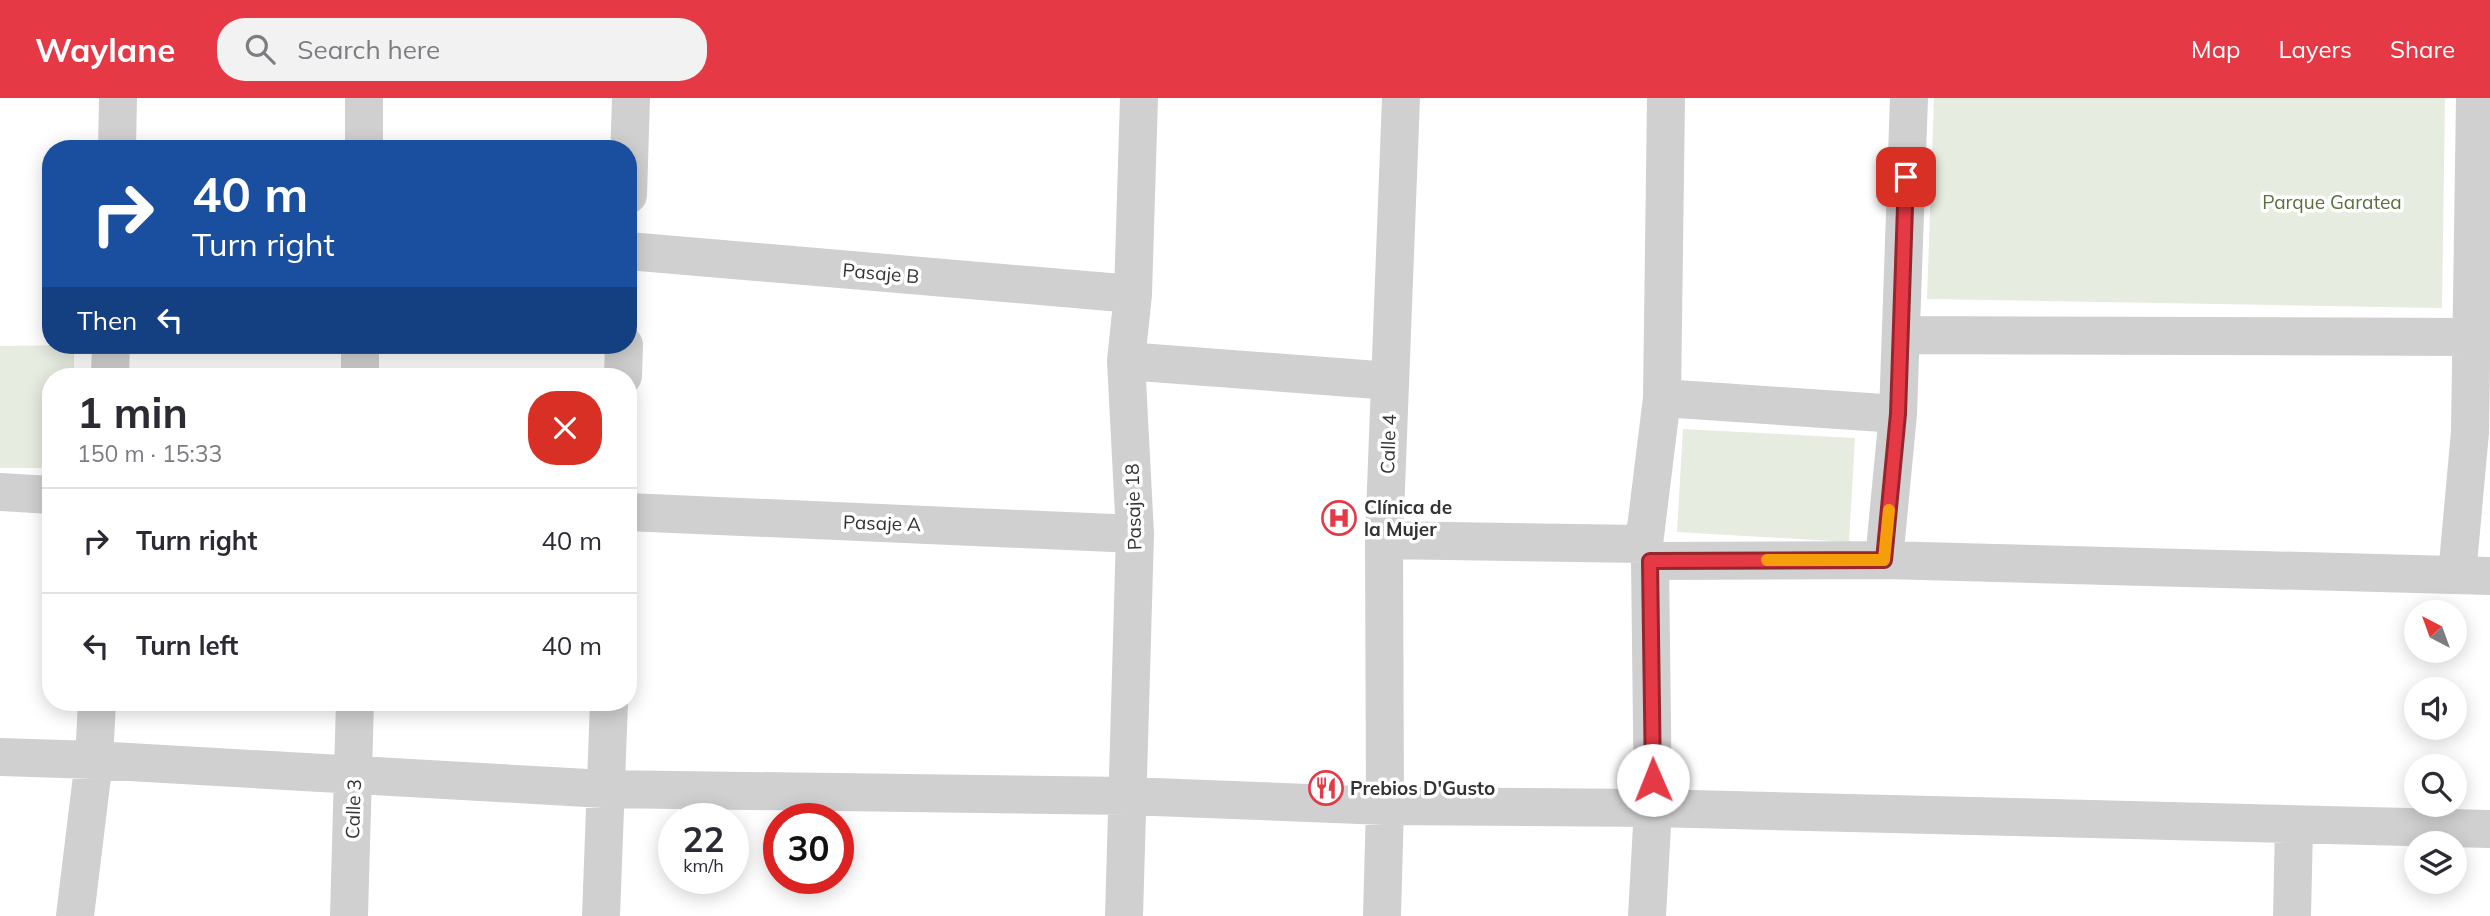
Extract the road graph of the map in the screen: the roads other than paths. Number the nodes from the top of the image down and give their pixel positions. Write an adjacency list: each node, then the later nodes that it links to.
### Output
1 (118, 98): 9 (street)
2 (364, 98): 10 (street)
3 (631, 98): 11 (street)
4 (1139, 98): 13 (street, Pasaje 18)
5 (1401, 98): 17 (street, Calle 4)
6 (1666, 98): 18 (street)
7 (1909, 98): 14 (street)
8 (2474, 98): 15 (street)
9 (117, 140)
10 (363, 140)
11 (630, 140)
12 (637, 252): 13 (street, Pasaje B)
13 (1133, 294): 16 (street, Pasaje 18)
14 (1901, 335): 15 (street); 19 (street)
15 (2469, 337): 20 (street)
16 (1126, 361): 17 (street); 24 (street, Pasaje 18)
17 (1390, 382): 25 (street, Calle 4)
18 (1662, 398): 19 (street); 26 (street)
19 (1898, 414): 27 (street)
20 (2480, 432): 28 (street)
21 (0, 492): 22 (street)
22 (42, 494)
23 (637, 512): 24 (street, Pasaje A)
24 (1135, 534): 36 (street, Pasaje 18)
25 (1384, 540): 26 (street); 37 (street, Calle 4)
26 (1647, 552): 27 (street); 38 (street)
27 (1884, 560): 28 (street)
28 (2474, 576)
29 (97, 711): 33 (street)
30 (355, 711): 34 (street, Calle 3)
31 (608, 711): 35 (street)
32 (0, 757): 33 (street)
33 (94, 760): 34 (street); 41 (street)
34 (354, 774): 35 (street); 42 (street, Calle 3)
35 (604, 789): 36 (street); 43 (street)
36 (1128, 796): 37 (street); 44 (street, Pasaje 18)
37 (1385, 806): 38 (street); 45 (street, Calle 4)
38 (1653, 808): 39 (street); 46 (street)
39 (2294, 826): 40 (street); 47 (street)
40 (2490, 829)
41 (75, 916)
42 (349, 916)
43 (601, 916)
44 (1124, 916)
45 (1382, 916)
46 (1647, 916)
47 (2292, 916)

